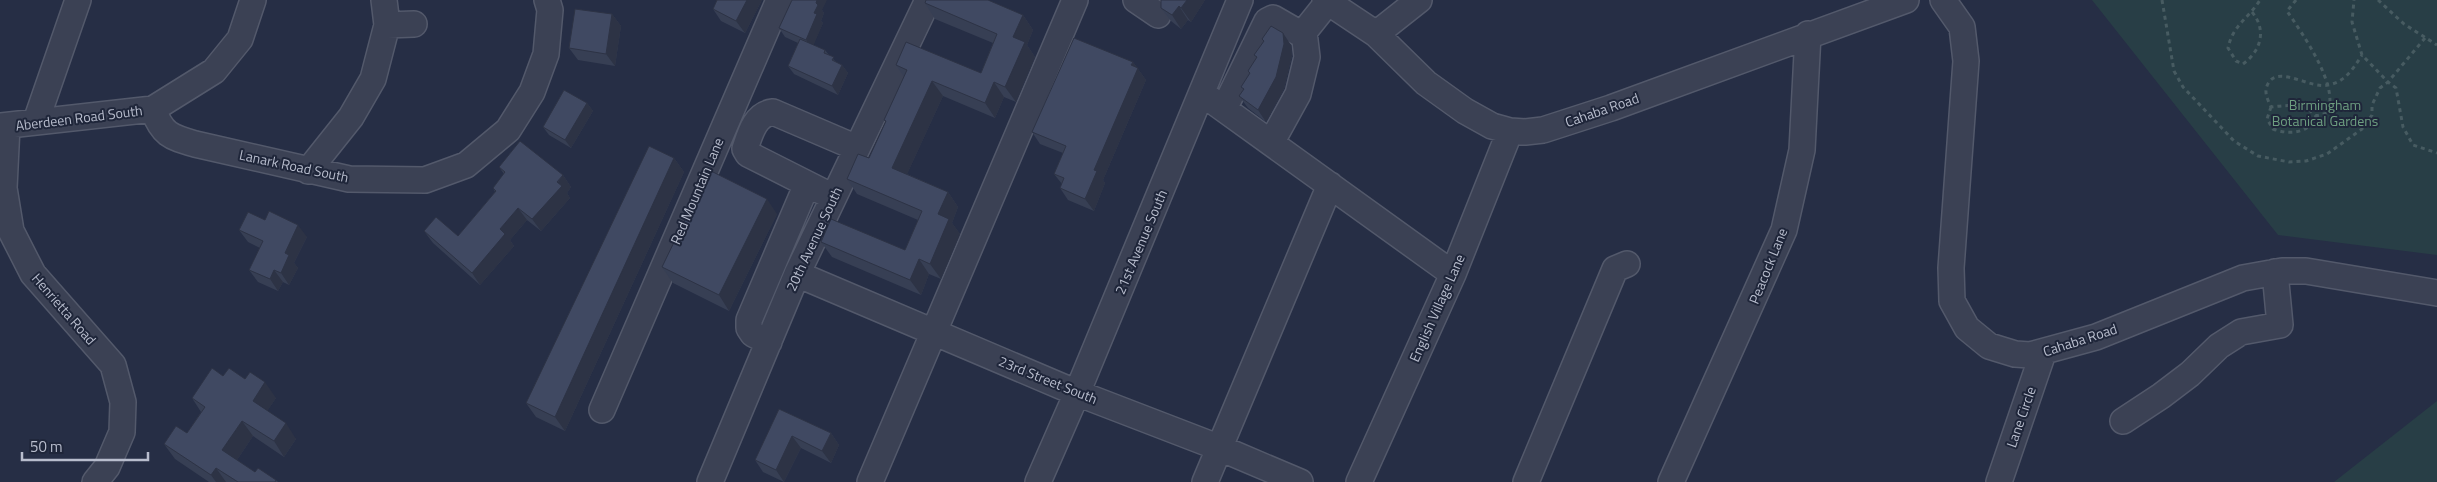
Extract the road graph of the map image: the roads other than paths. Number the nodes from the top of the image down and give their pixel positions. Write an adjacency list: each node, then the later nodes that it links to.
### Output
1 (78, 0): 23 (street)
2 (253, 0): 21 (street, Aberdeen Road South)
3 (384, 0): 16 (street)
4 (547, 0): 28 (street, Lanark Road South)
5 (779, 0): 41 (street, Red Mountain Lane)
6 (928, 0): 27 (street, 20th Avenue South)
7 (1075, 0): 37 (street)
8 (1136, 0): 14 (street)
9 (1240, 0): 20 (street, 21st Avenue South)
10 (1419, 0): 18 (street)
11 (1906, 0): 19 (street, Cahaba Road)
12 (1943, 0): 39 (street, Cahaba Road)
13 (1327, 1): 17 (street); 18 (street, Cahaba Road)
14 (1158, 15)
15 (414, 24): 16 (street)
16 (387, 25): 28 (street)
17 (1304, 32): 22 (street); 26 (street)
18 (1376, 34): 25 (street, Cahaba Road)
19 (1808, 34): 25 (street, Cahaba Road); 52 (street, Peacock Lane)
20 (1203, 94): 22 (street); 40 (street, 21st Avenue South)
21 (153, 109): 23 (street, Aberdeen Road South); 28 (street, Lanark Road South)
22 (1224, 109): 26 (street)
23 (36, 121): 24 (street, Aberdeen Road South)
24 (3, 126): 44 (street, Henrietta Road)
25 (1510, 131): 35 (street, English Village Lane)
26 (1271, 143): 30 (street)
27 (857, 148): 29 (street); 31 (street, 20th Avenue South)
28 (308, 171)
29 (807, 184): 31 (street); 38 (street)
30 (1330, 185): 35 (street); 43 (street)
31 (833, 197): 34 (street, 20th Avenue South)
32 (1627, 264): 51 (street)
33 (2276, 272): 36 (street, Cahaba Road); 39 (street, Cahaba Road); 42 (street)
34 (797, 274): 37 (street, 23rd Street South); 38 (street, 20th Avenue South)
35 (1453, 274): 50 (street, English Village Lane)
36 (2437, 293)
37 (934, 333): 40 (street, 23rd Street South); 46 (street)
38 (769, 342): 45 (street, 20th Avenue South)
39 (2043, 353): 53 (street, Lane Circle)
40 (1077, 393): 43 (street, 23rd Street South); 47 (street, 21st Avenue South)
41 (602, 410)
42 (2123, 421)
43 (1220, 448): 48 (street); 49 (street, 23rd Street South)
44 (95, 482)
45 (710, 482)
46 (870, 482)
47 (1038, 482)
48 (1205, 482)
49 (1300, 482)
50 (1360, 482)
51 (1526, 482)
52 (1672, 482)
53 (1999, 482)

